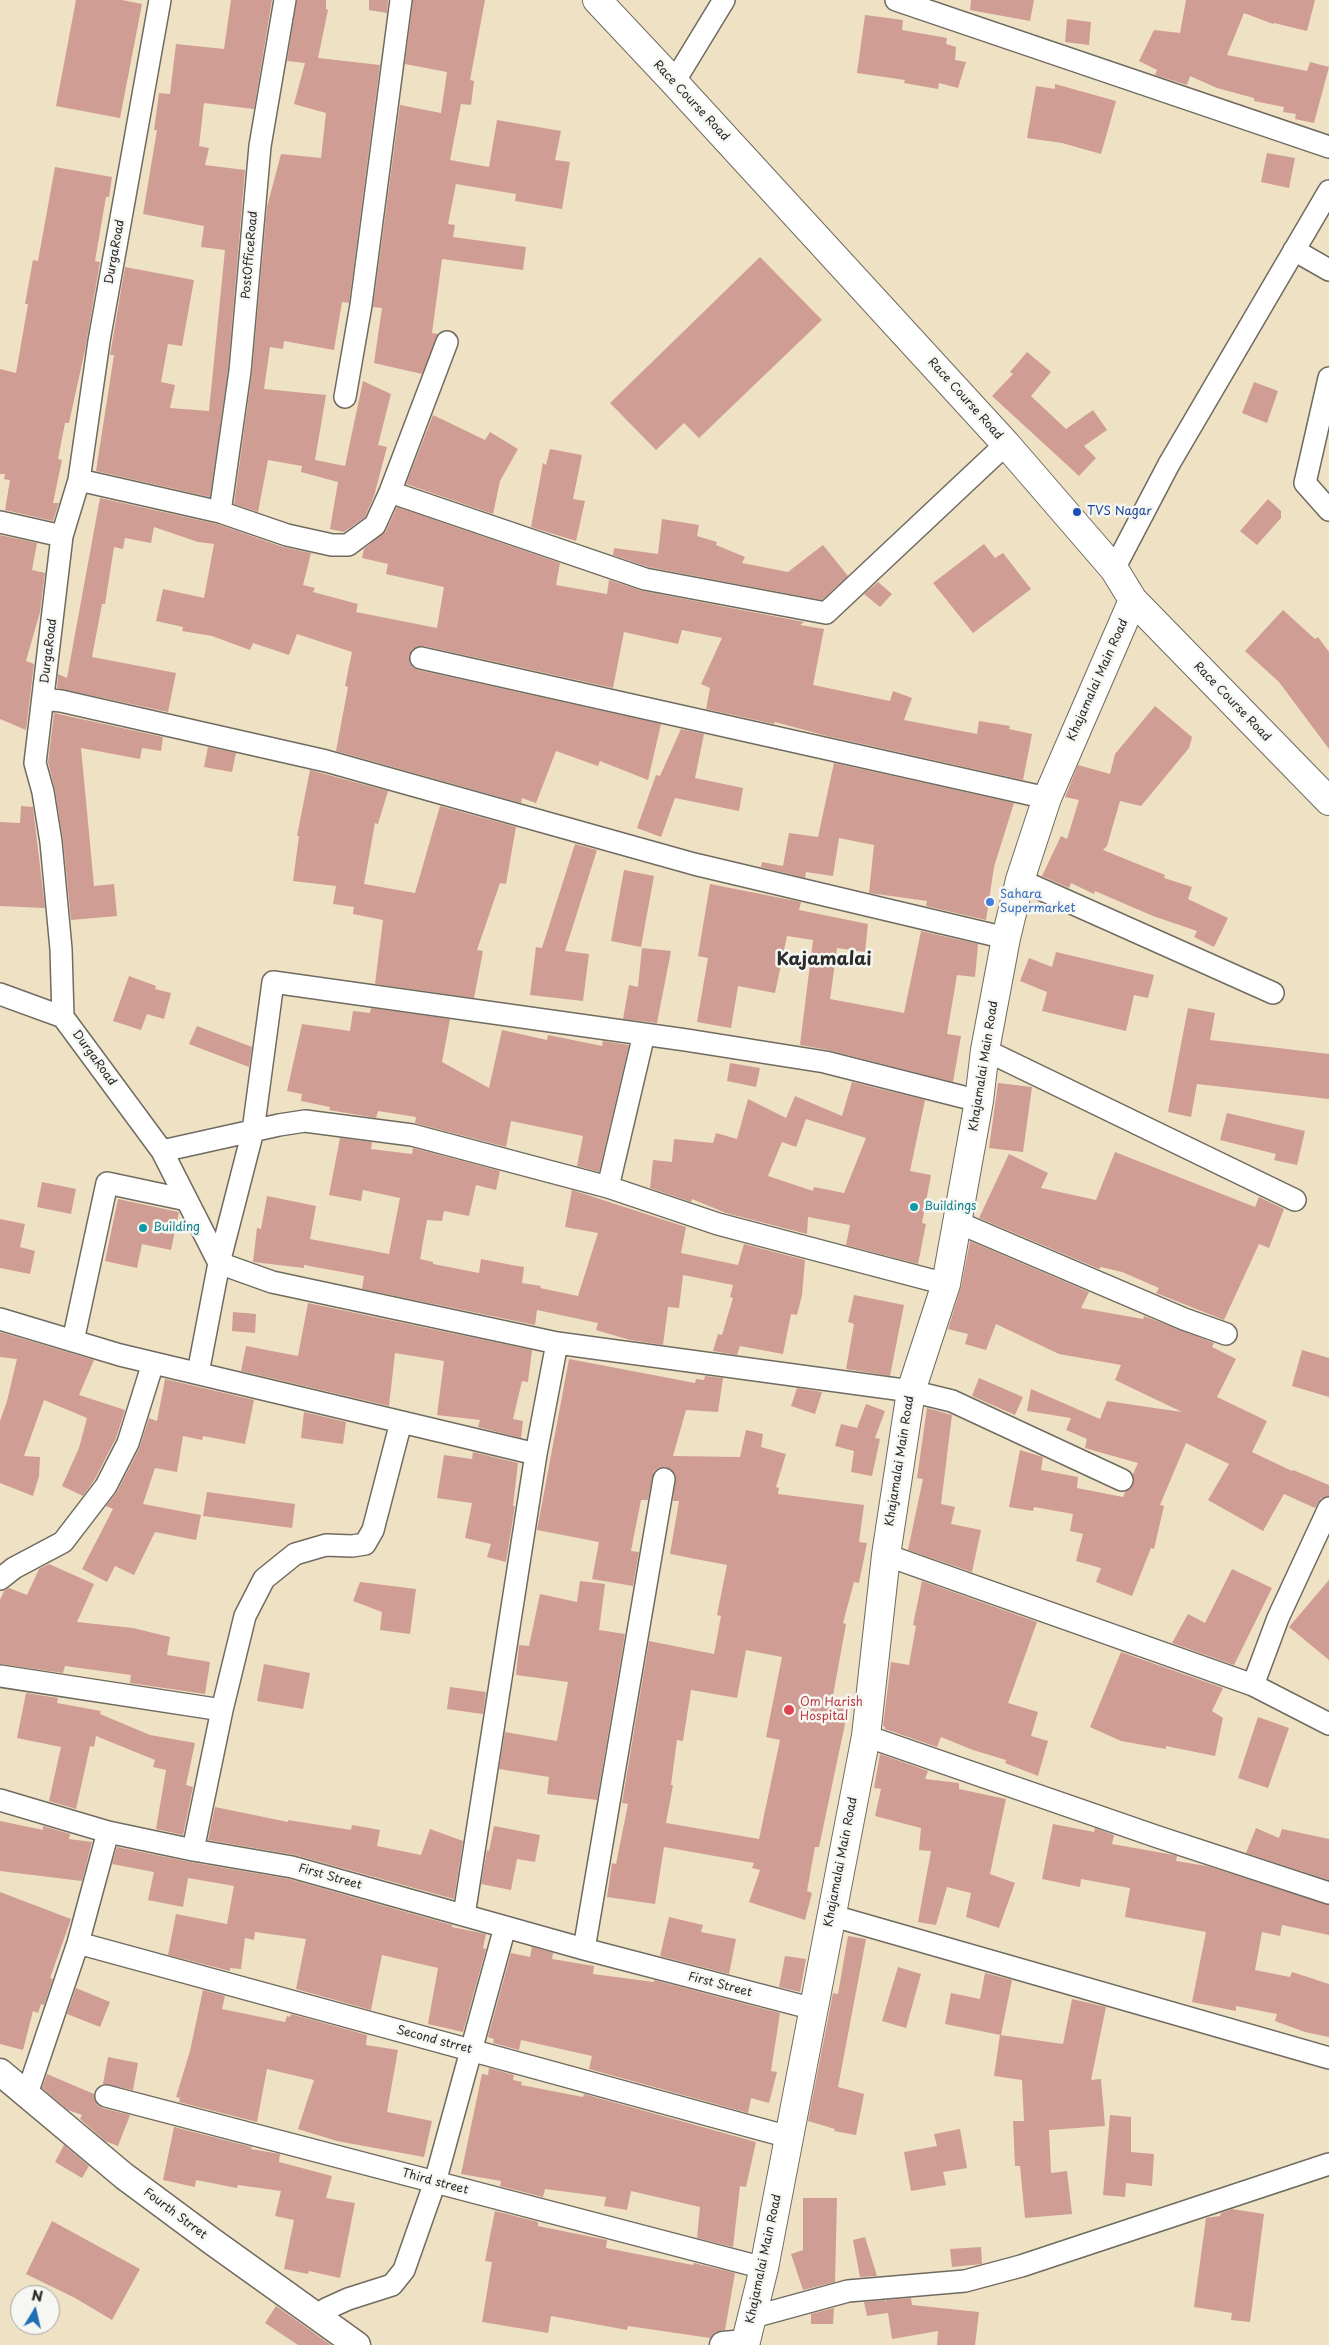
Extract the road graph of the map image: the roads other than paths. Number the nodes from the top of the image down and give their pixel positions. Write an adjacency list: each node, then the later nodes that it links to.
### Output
1 (160, 0): 16 (street, DurgaRoad)
2 (285, 0): 19 (street, PostOfficeRoad)
3 (401, 0): 14 (street)
4 (596, 0): 7 (main road, Race Course Road)
5 (724, 0): 7 (street)
6 (896, 0): 8 (street)
7 (674, 82): 15 (main road, Race Course Road)
8 (1329, 146)
9 (1329, 191): 10 (street)
10 (1294, 250): 11 (street); 22 (street)
11 (1329, 270)
12 (447, 342): 17 (street)
13 (1329, 378): 18 (street)
14 (345, 397)
15 (1006, 444): 17 (street); 22 (main road, Race Course Road)
16 (79, 480): 19 (street); 21 (street, DurgaRoad)
17 (390, 492): 19 (street)
18 (1329, 510)
19 (220, 512)
20 (0, 522): 21 (street)
21 (62, 536): 25 (street, DurgaRoad)
22 (1114, 569): 23 (main road, Race Course Road)
23 (1133, 600): 26 (main road, Khajamalai Main Road); 27 (main road, Race Course Road)
24 (421, 658): 26 (street)
25 (44, 699): 29 (street); 32 (street, DurgaRoad)
26 (1047, 798): 28 (main road, Khajamalai Main Road)
27 (1329, 800)
28 (1020, 880): 29 (main road, Khajamalai Main Road); 30 (street)
29 (1006, 938): 34 (main road, Khajamalai Main Road)
30 (1273, 993)
31 (0, 994): 32 (street)
32 (63, 1017): 37 (street, DurgaRoad)
33 (644, 1034): 35 (street); 36 (street); 38 (street)
34 (985, 1050): 35 (main road, Khajamalai Main Road); 40 (street)
35 (979, 1101): 41 (main road, Khajamalai Main Road)
36 (253, 1131): 37 (street); 38 (street); 42 (street)
37 (162, 1151): 39 (street, DurgaRoad)
38 (608, 1187): 43 (street)
39 (187, 1200): 42 (street, DurgaRoad); 46 (street)
40 (1295, 1200)
41 (958, 1223): 43 (main road, Khajamalai Main Road); 45 (street)
42 (219, 1263): 47 (street); 49 (street)
43 (946, 1284): 50 (main road, Khajamalai Main Road)
44 (0, 1319): 46 (street)
45 (1226, 1334)
46 (73, 1341): 48 (street)
47 (557, 1343): 50 (street); 52 (street)
48 (153, 1362): 49 (street); 57 (street)
49 (198, 1373): 51 (street)
50 (911, 1391): 54 (street); 56 (main road, Khajamalai Main Road)
51 (401, 1422): 52 (street); 60 (street)
52 (536, 1454): 67 (street)
53 (664, 1479): 71 (street)
54 (1122, 1480)
55 (1329, 1508): 59 (street)
56 (886, 1555): 59 (street); 62 (main road, Khajamalai Main Road)
57 (0, 1579)
58 (0, 1676): 60 (street)
59 (1253, 1686): 61 (street)
60 (222, 1710): 65 (street)
61 (1329, 1724)
62 (866, 1736): 66 (street); 68 (main road, Khajamalai Main Road)
63 (0, 1800): 64 (street, First Street)
64 (108, 1832): 65 (street, First Street); 70 (street)
65 (193, 1850): 67 (street, First Street)
66 (1329, 1893)
67 (464, 1915): 69 (street, First Street)
68 (830, 1915): 72 (main road, Khajamalai Main Road); 74 (street)
69 (505, 1927): 71 (street, First Street); 73 (street)
70 (78, 1943): 73 (street, Second strret); 76 (street)
71 (584, 1949): 72 (street, First Street)
72 (814, 2009): 78 (main road, Khajamalai Main Road)
73 (471, 2050): 78 (street, Second strret); 80 (street)
74 (1329, 2058)
75 (0, 2072): 76 (street, Fourth Strret)
76 (27, 2094): 83 (street, Fourth Strret)
77 (106, 2096): 80 (street, Third street)
78 (789, 2138): 81 (main road, Khajamalai Main Road)
79 (1329, 2164): 82 (street)
80 (435, 2182): 81 (street, Third street); 83 (street)
81 (764, 2268): 82 (main road, Khajamalai Main Road)
82 (753, 2317): 84 (main road, Khajamalai Main Road)
83 (319, 2319): 85 (street, Fourth Strret)
84 (738, 2344)
85 (357, 2345)

